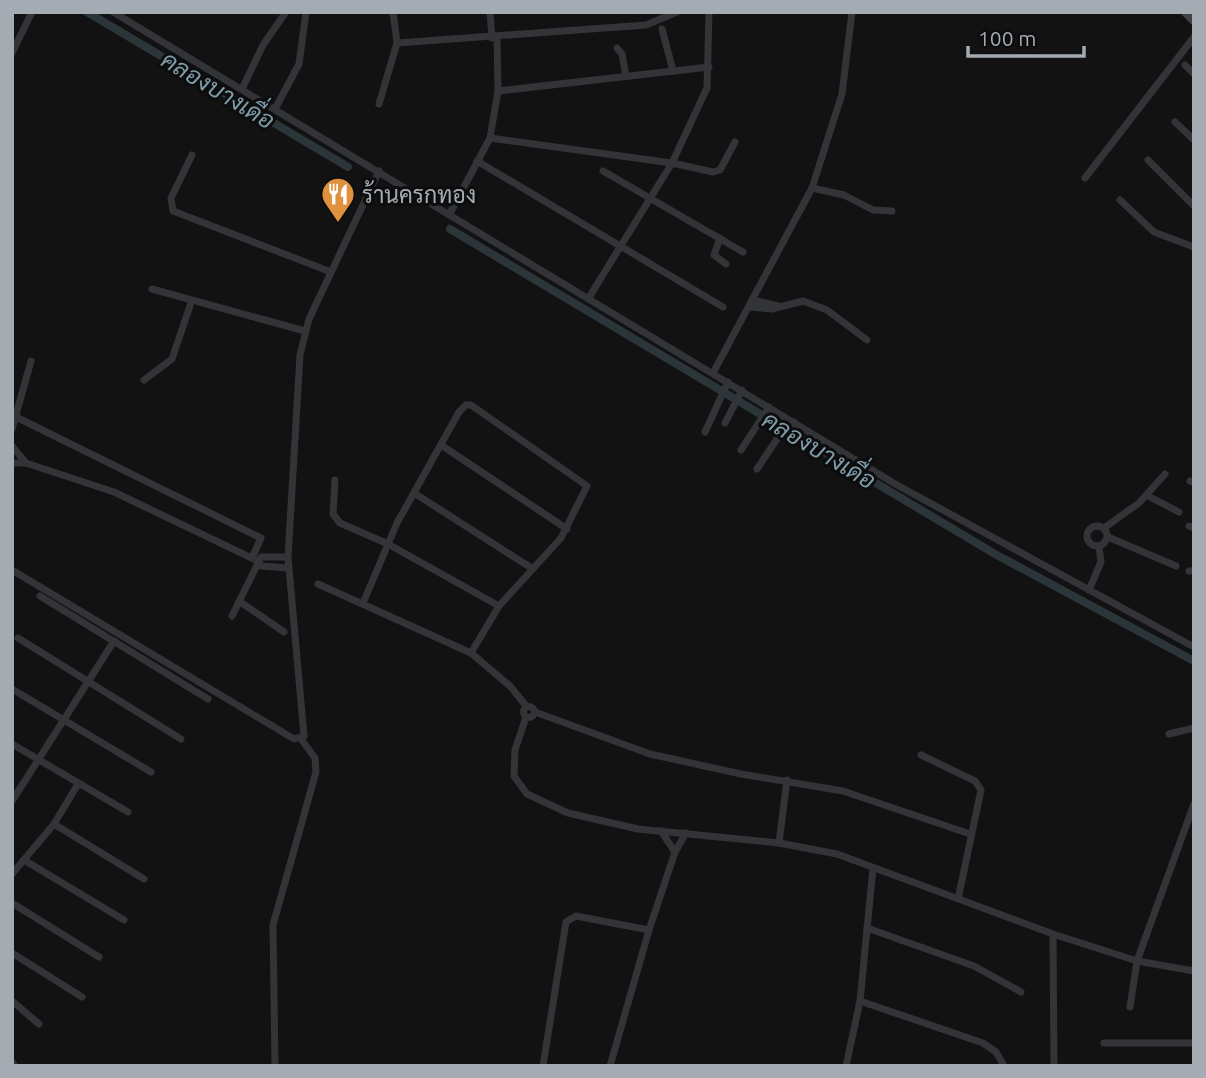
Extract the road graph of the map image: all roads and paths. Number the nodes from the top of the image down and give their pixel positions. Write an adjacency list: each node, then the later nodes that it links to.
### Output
1 (32, 12): 17 (street)
2 (113, 12): 23 (street)
3 (286, 12): 23 (street)
4 (306, 12): 26 (street)
5 (393, 12): 15 (street)
6 (677, 12): 14 (street)
7 (709, 12): 19 (street)
8 (852, 12): 38 (street)
9 (1186, 12): 11 (street)
10 (490, 13): 14 (street)
11 (1194, 20)
12 (662, 29): 20 (street)
13 (1194, 37): 37 (street)
14 (494, 38): 15 (street); 24 (street)
15 (397, 43): 25 (street)
16 (617, 48): 22 (street)
17 (12, 53)
18 (1185, 65): 21 (street)
19 (709, 67): 20 (street); 34 (street)
20 (673, 71): 22 (street)
21 (1194, 74)
22 (626, 76): 24 (street)
23 (242, 89): 26 (street)
24 (498, 92): 28 (street)
25 (379, 104)
26 (275, 109): 35 (street)
27 (1175, 122): 29 (street)
28 (490, 138): 33 (street); 34 (street)
29 (1194, 140)
30 (735, 142): 34 (street)
31 (192, 155): 49 (street)
32 (1148, 160): 41 (street)
33 (477, 161): 43 (street); 45 (street)
34 (672, 163): 39 (street)
35 (379, 171): 43 (street); 49 (street)
36 (603, 171): 39 (street)
37 (1084, 178)
38 (812, 188): 42 (street); 53 (street)
39 (650, 198): 44 (street); 45 (street)
40 (1120, 200): 46 (street)
41 (1194, 206)
42 (892, 211)
43 (449, 215): 51 (street)
44 (720, 238): 47 (street); 48 (street)
45 (620, 246): 51 (street); 54 (street)
46 (1194, 247)
47 (743, 252)
48 (726, 264)
49 (331, 272): 55 (street)
50 (152, 289): 52 (street)
51 (588, 299): 58 (street)
52 (192, 300): 55 (street); 59 (street)
53 (751, 304): 56 (street); 58 (street)
54 (723, 307)
55 (304, 331): 84 (street)
56 (867, 340)
57 (31, 360): 63 (street)
58 (713, 373): 60 (street)
59 (144, 380)
60 (725, 388): 61 (street); 67 (street)
61 (739, 395): 62 (street); 64 (street)
62 (766, 412): 65 (street); 70 (street)
63 (16, 418): 66 (street); 85 (street)
64 (725, 423)
65 (790, 426): 73 (street); 91 (street)
66 (12, 429)
67 (705, 432)
68 (441, 445): 76 (street); 80 (street); 80 (street)
69 (12, 446): 72 (street)
70 (741, 450)
71 (12, 463): 72 (street)
72 (26, 464): 85 (street)
73 (757, 469)
74 (1165, 474): 77 (street)
75 (335, 480): 82 (street)
76 (414, 493): 82 (street); 88 (street)
77 (1148, 496): 78 (street); 79 (street)
78 (1179, 512)
79 (1104, 528): 81 (street); 83 (street)
80 (567, 529): 88 (street)
81 (1108, 537): 83 (street); 86 (street)
82 (388, 544): 94 (street); 95 (street)
83 (1099, 547): 91 (street)
84 (288, 556): 85 (street); 87 (street)
85 (255, 560): 87 (street); 93 (street)
86 (1176, 566)
87 (288, 568): 112 (street)
88 (533, 569): 95 (street)
89 (12, 570): 112 (street)
90 (318, 584): 94 (street)
91 (1089, 590): 100 (street)
92 (40, 596): 99 (street)
93 (239, 601): 96 (street); 97 (street)
94 (363, 603): 101 (street)
95 (499, 606): 101 (street)
96 (232, 616)
97 (284, 632)
98 (18, 638): 102 (street)
99 (114, 641): 102 (street); 104 (street)
100 (1194, 648)
101 (471, 653): 105 (street)
102 (88, 681): 108 (street); 111 (street)
103 (12, 690): 108 (street)
104 (208, 699)
105 (527, 707): 106 (street); 107 (street)
106 (535, 712): 107 (street); 117 (street)
107 (526, 717): 123 (street)
108 (64, 720): 115 (street); 116 (street)
109 (1194, 728): 110 (street)
110 (1170, 734)
111 (181, 739)
112 (301, 739): 150 (street)
113 (12, 744): 115 (street)
114 (921, 755): 125 (street)
115 (38, 760): 118 (street); 119 (street)
116 (151, 772)
117 (787, 780): 125 (street); 126 (street)
118 (78, 784): 121 (street); 122 (street)
119 (13, 800)
120 (1194, 804): 140 (street)
121 (128, 812)
122 (54, 824): 128 (street); 131 (street)
123 (662, 831): 124 (street); 127 (street)
124 (685, 833): 126 (street); 127 (street)
125 (970, 834): 132 (street)
126 (779, 843): 129 (street)
127 (675, 852): 136 (street)
128 (24, 859): 130 (street); 134 (street)
129 (873, 868): 132 (street); 135 (street)
130 (12, 874)
131 (144, 879)
132 (958, 899): 137 (street)
133 (12, 903): 139 (street)
134 (124, 920)
135 (867, 928): 142 (street); 144 (street)
136 (649, 930): 151 (street); 152 (street)
137 (1053, 934): 140 (street); 155 (street)
138 (12, 953): 143 (street)
139 (99, 957)
140 (1137, 961): 141 (street); 146 (street)
141 (1194, 971)
142 (1021, 992)
143 (82, 997)
144 (860, 1001): 153 (street); 154 (street)
145 (12, 1002): 147 (street)
146 (1130, 1007)
147 (39, 1024)
148 (1104, 1043): 149 (street)
149 (1194, 1043)
150 (275, 1066)
151 (543, 1066)
152 (610, 1066)
153 (846, 1066)
154 (1004, 1066)
155 (1054, 1066)

